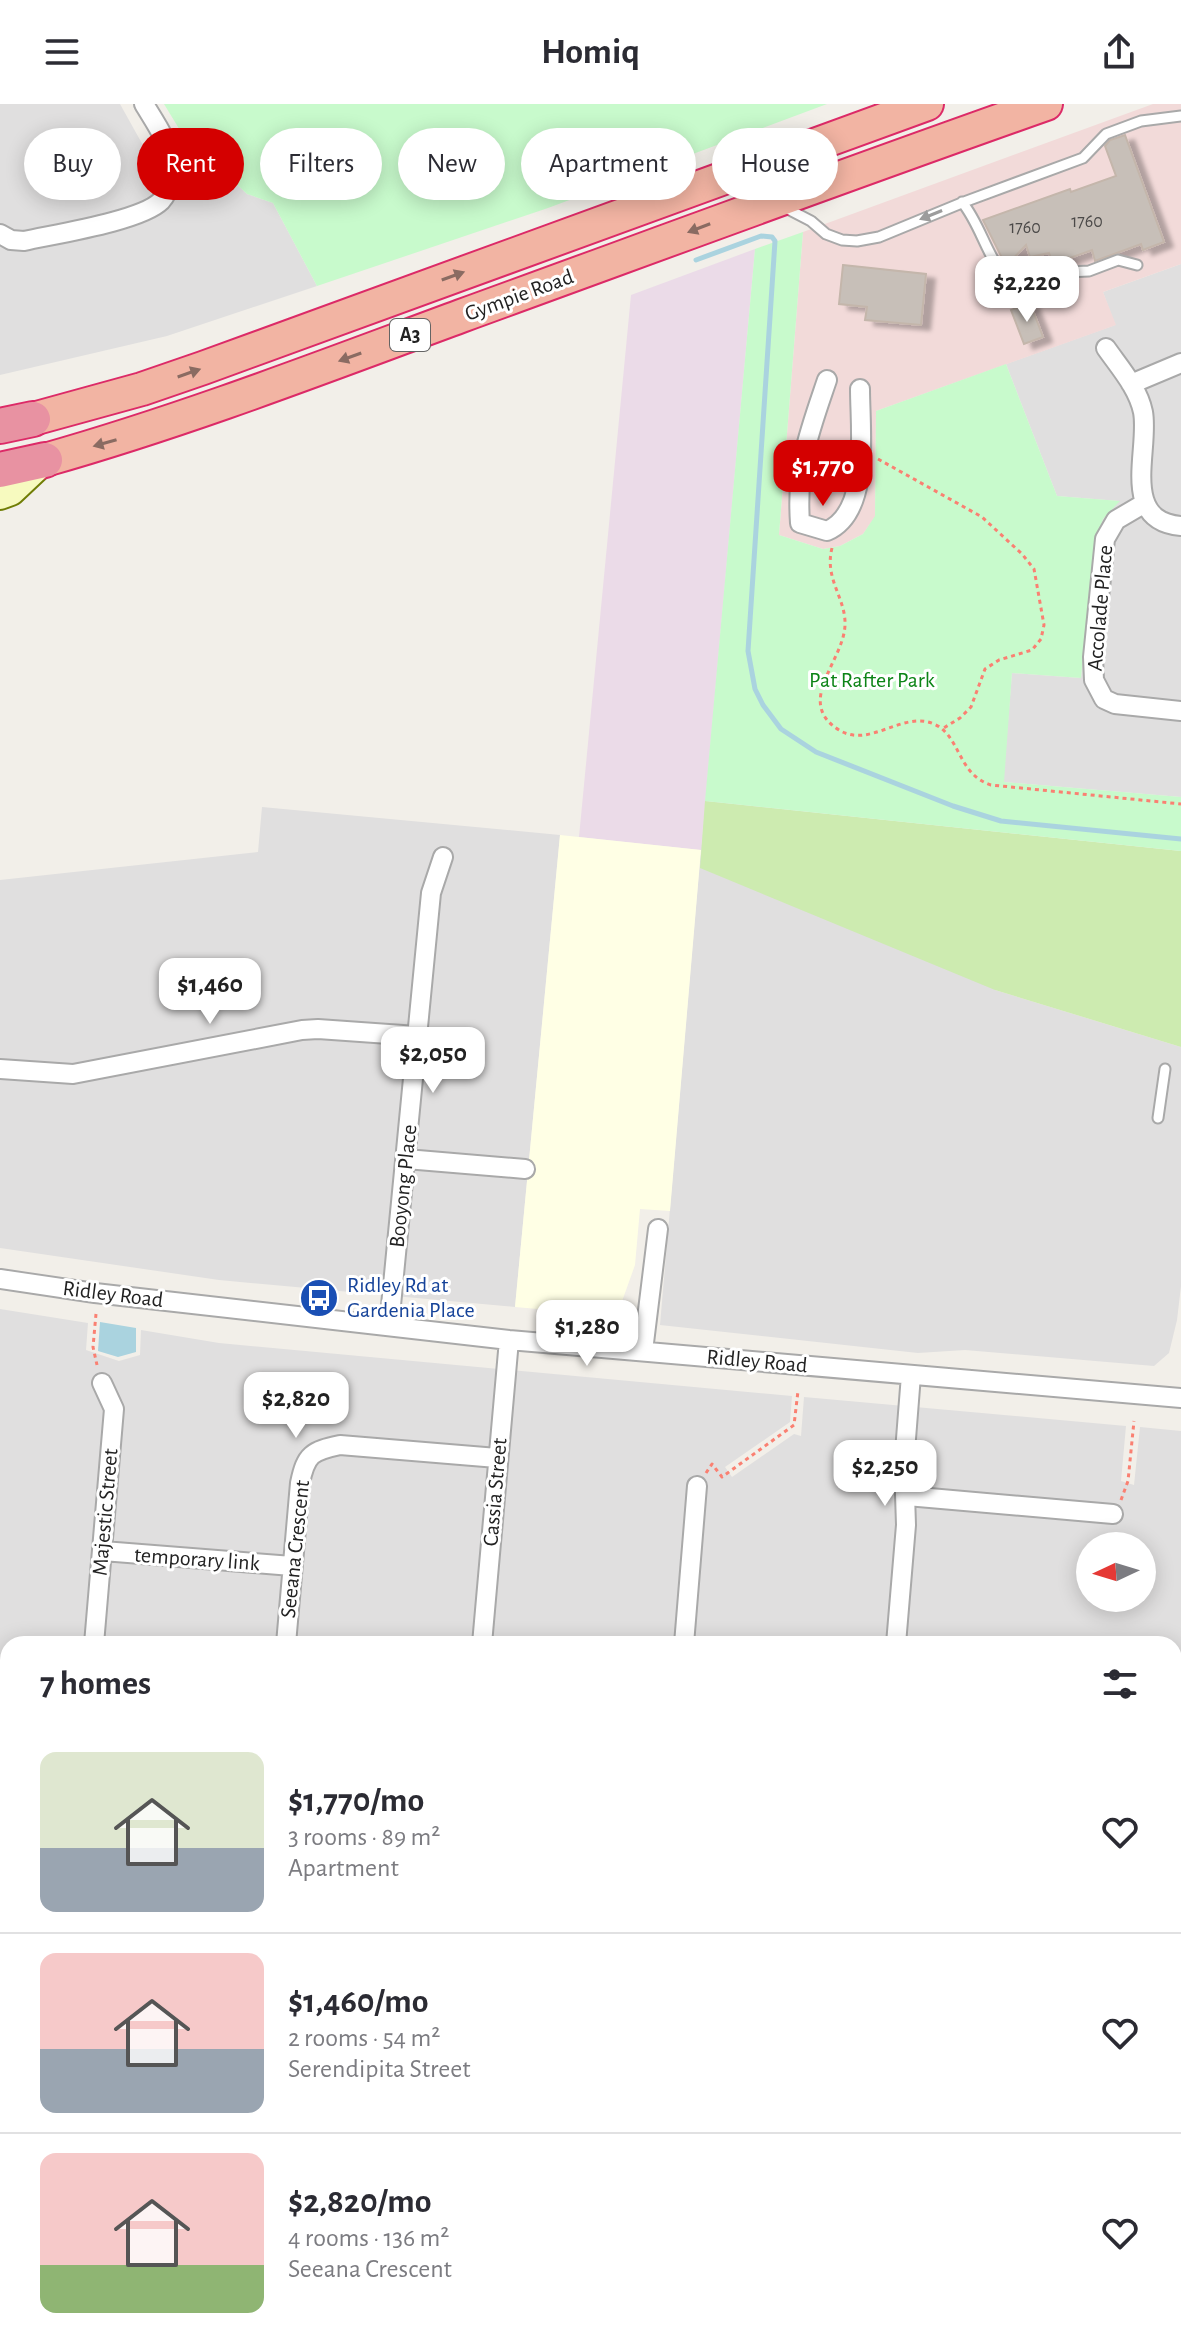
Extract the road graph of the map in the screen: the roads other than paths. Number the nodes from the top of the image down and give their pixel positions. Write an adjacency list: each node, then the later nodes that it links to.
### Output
1 (144, 104): 7 (street)
2 (927, 104): 14 (highway, Gympie Road / A3, one-way to 2)
3 (1046, 104): 5 (highway, Gympie Road / A3)
4 (1181, 116): 6 (lane)
5 (772, 201): 6 (lane, one-way to 5); 16 (highway, Gympie Road / A3, one-way to 16)
6 (962, 202): 8 (lane)
7 (0, 234)
8 (1137, 265)
9 (1106, 348): 12 (street)
10 (1181, 363): 12 (street)
11 (827, 380): 13 (street)
12 (1131, 384): 19 (street)
13 (860, 389)
14 (33, 419): 15 (highway)
15 (0, 426)
16 (45, 460): 17 (highway); 18 (main road, Gympie Road)
17 (0, 470)
18 (0, 496)
19 (1145, 503): 20 (street); 21 (street, Accolade Place)
20 (1181, 526)
21 (1181, 711)
22 (443, 857): 23 (street, Booyong Place)
23 (417, 1036): 24 (street); 27 (street, Booyong Place)
24 (0, 1069)
25 (1165, 1069): 26 (lane)
26 (1158, 1118)
27 (406, 1159): 28 (street); 31 (street, Booyong Place)
28 (525, 1169)
29 (658, 1229): 33 (street)
30 (0, 1279): 31 (street, Ridley Road)
31 (389, 1326): 32 (street, Ridley Road)
32 (509, 1340): 33 (street, Ridley Road); 37 (street, Cassia Street)
33 (643, 1351): 34 (street, Ridley Road)
34 (911, 1375): 36 (street, Ridley Road); 39 (street)
35 (102, 1383): 41 (street, Majestic Street)
36 (1181, 1398)
37 (497, 1458): 42 (street, Seeana Crescent); 45 (street, Cassia Street)
38 (697, 1486): 46 (street)
39 (907, 1496): 40 (street); 47 (street)
40 (1113, 1514)
41 (103, 1551): 42 (street, temporary link); 43 (street, Majestic Street)
42 (292, 1566): 44 (street, Seeana Crescent)
43 (95, 1636)
44 (287, 1636)
45 (483, 1636)
46 (685, 1636)
47 (897, 1636)

